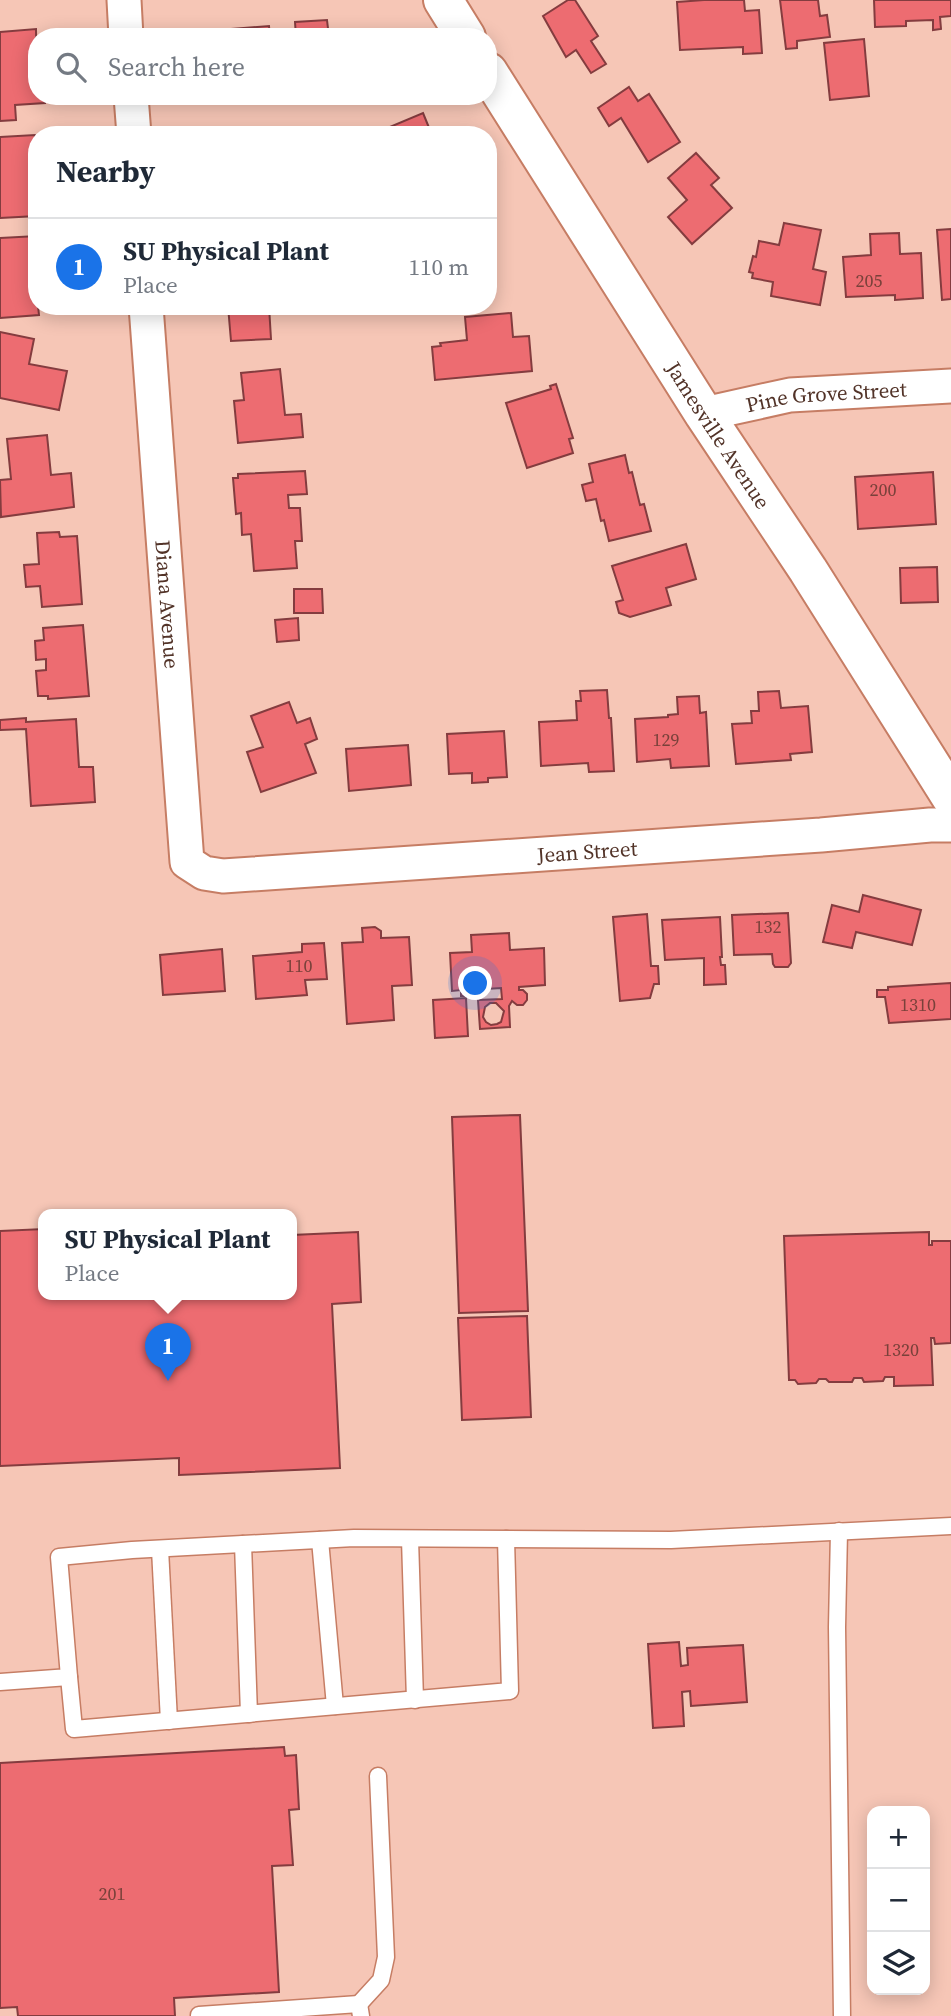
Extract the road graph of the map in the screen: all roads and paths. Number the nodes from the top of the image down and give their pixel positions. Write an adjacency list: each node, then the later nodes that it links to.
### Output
1 (124, 0): 3 (street)
2 (443, 0): 4 (street)
3 (126, 28)
4 (460, 28)
5 (497, 86): 10 (street, Jamesville Avenue)
6 (132, 105): 7 (street)
7 (133, 126)
8 (147, 315): 13 (street, Diana Avenue)
9 (951, 386): 10 (street, Pine Grove Street)
10 (704, 414): 11 (street, Jamesville Avenue)
11 (951, 797)
12 (951, 825): 13 (street, Jean Street)
13 (223, 876)
14 (951, 1526): 15 (lane)
15 (839, 1531): 17 (lane); 30 (lane)
16 (410, 1539): 17 (lane); 18 (lane); 23 (lane)
17 (506, 1539): 23 (lane)
18 (320, 1540): 19 (lane); 24 (lane)
19 (243, 1544): 20 (lane); 25 (lane)
20 (160, 1549): 21 (lane); 26 (lane)
21 (69, 1677): 22 (lane); 26 (lane)
22 (0, 1682)
23 (415, 1700): 24 (lane)
24 (335, 1706): 25 (lane)
25 (249, 1714): 26 (lane)
26 (169, 1721)
27 (378, 1776): 28 (lane)
28 (360, 2010): 29 (lane)
29 (199, 2015)
30 (842, 2016)

